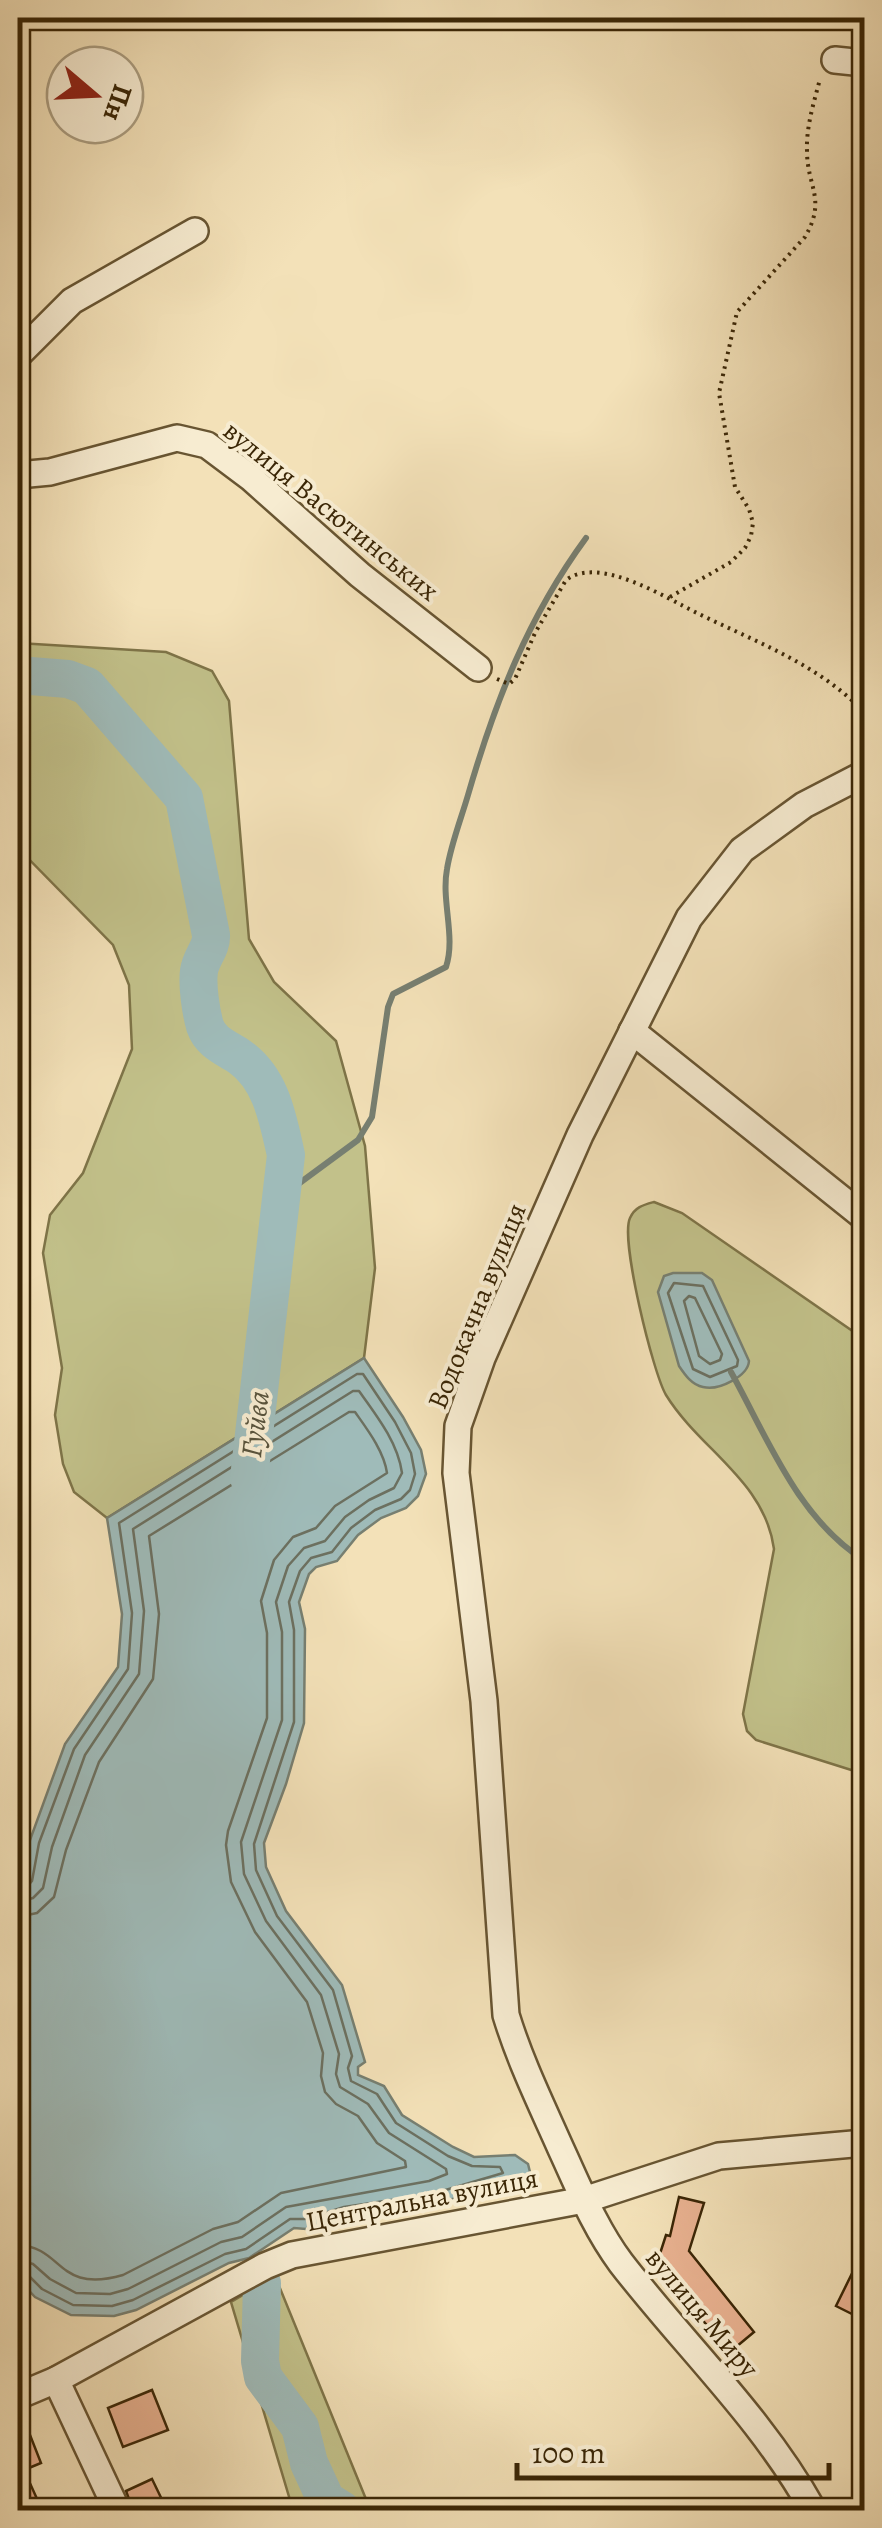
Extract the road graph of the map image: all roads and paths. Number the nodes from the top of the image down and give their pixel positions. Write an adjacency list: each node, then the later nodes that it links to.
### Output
1 (835, 60): 2 (street); 6 (path)
2 (864, 63)
3 (195, 231): 4 (street)
4 (18, 355)
5 (18, 474): 7 (street, вулиця Васютинських)
6 (670, 597): 8 (path); 9 (path)
7 (478, 668)
8 (501, 681)
9 (864, 712)
10 (864, 774): 11 (street, Водокачна вулиця)
11 (632, 1031): 12 (street); 14 (street, Водокачна вулиця)
12 (864, 1217)
13 (864, 2143): 14 (street, Центральна вулиця)
14 (584, 2200): 15 (street, Центральна вулиця); 18 (street, вулиця Миру)
15 (56, 2380): 16 (street, Центральна вулиця); 17 (street)
16 (18, 2396)
17 (117, 2510)
18 (813, 2510)

